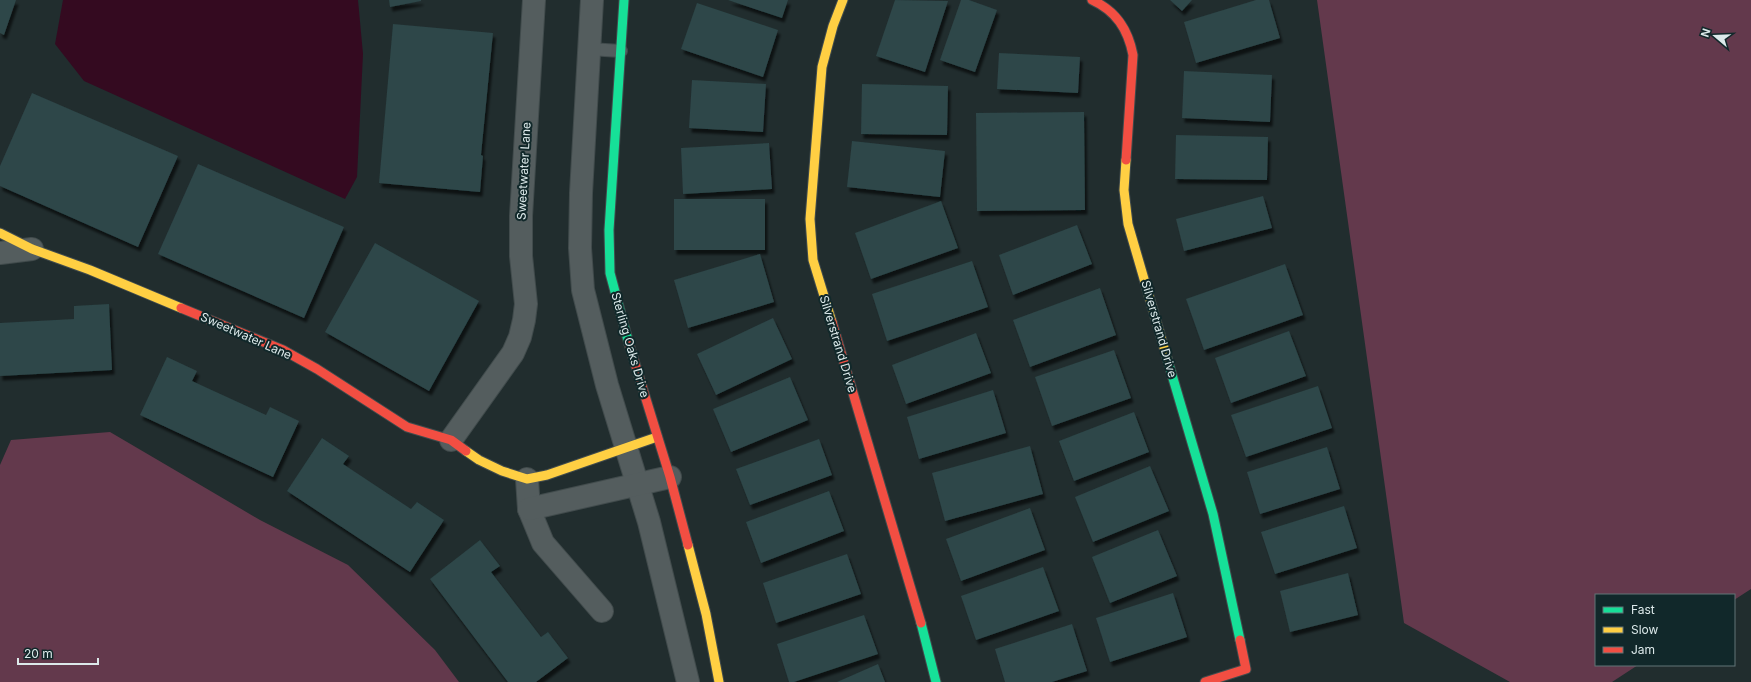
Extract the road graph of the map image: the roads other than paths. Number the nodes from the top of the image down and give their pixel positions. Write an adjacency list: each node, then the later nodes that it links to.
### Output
1 (534, 0): 12 (street, Sweetwater Lane)
2 (592, 0): 6 (street)
3 (624, 0): 7 (street, Sterling Oaks Drive)
4 (843, 0): 22 (street, Silverstrand Drive)
5 (1092, 0): 19 (street, Silverstrand Drive)
6 (590, 49): 7 (lane); 13 (street)
7 (621, 51): 11 (street, Sterling Oaks Drive)
8 (0, 233): 9 (street, Sweetwater Lane)
9 (32, 249): 10 (street, Sweetwater Lane); 12 (street, Sweetwater Lane)
10 (0, 253)
11 (657, 438): 13 (street, Sweetwater Lane); 14 (street, Sterling Oaks Drive)
12 (451, 440): 15 (street, Sweetwater Lane)
13 (626, 448): 15 (street, Sweetwater Lane); 16 (street)
14 (670, 477): 16 (street); 21 (street, Sterling Oaks Drive)
15 (527, 479): 17 (street)
16 (638, 485): 17 (street); 20 (street)
17 (529, 509): 18 (street)
18 (602, 612)
19 (1248, 676): 23 (street, Silverstrand Drive)
20 (688, 682)
21 (719, 682)
22 (936, 682)
23 (1205, 682)

